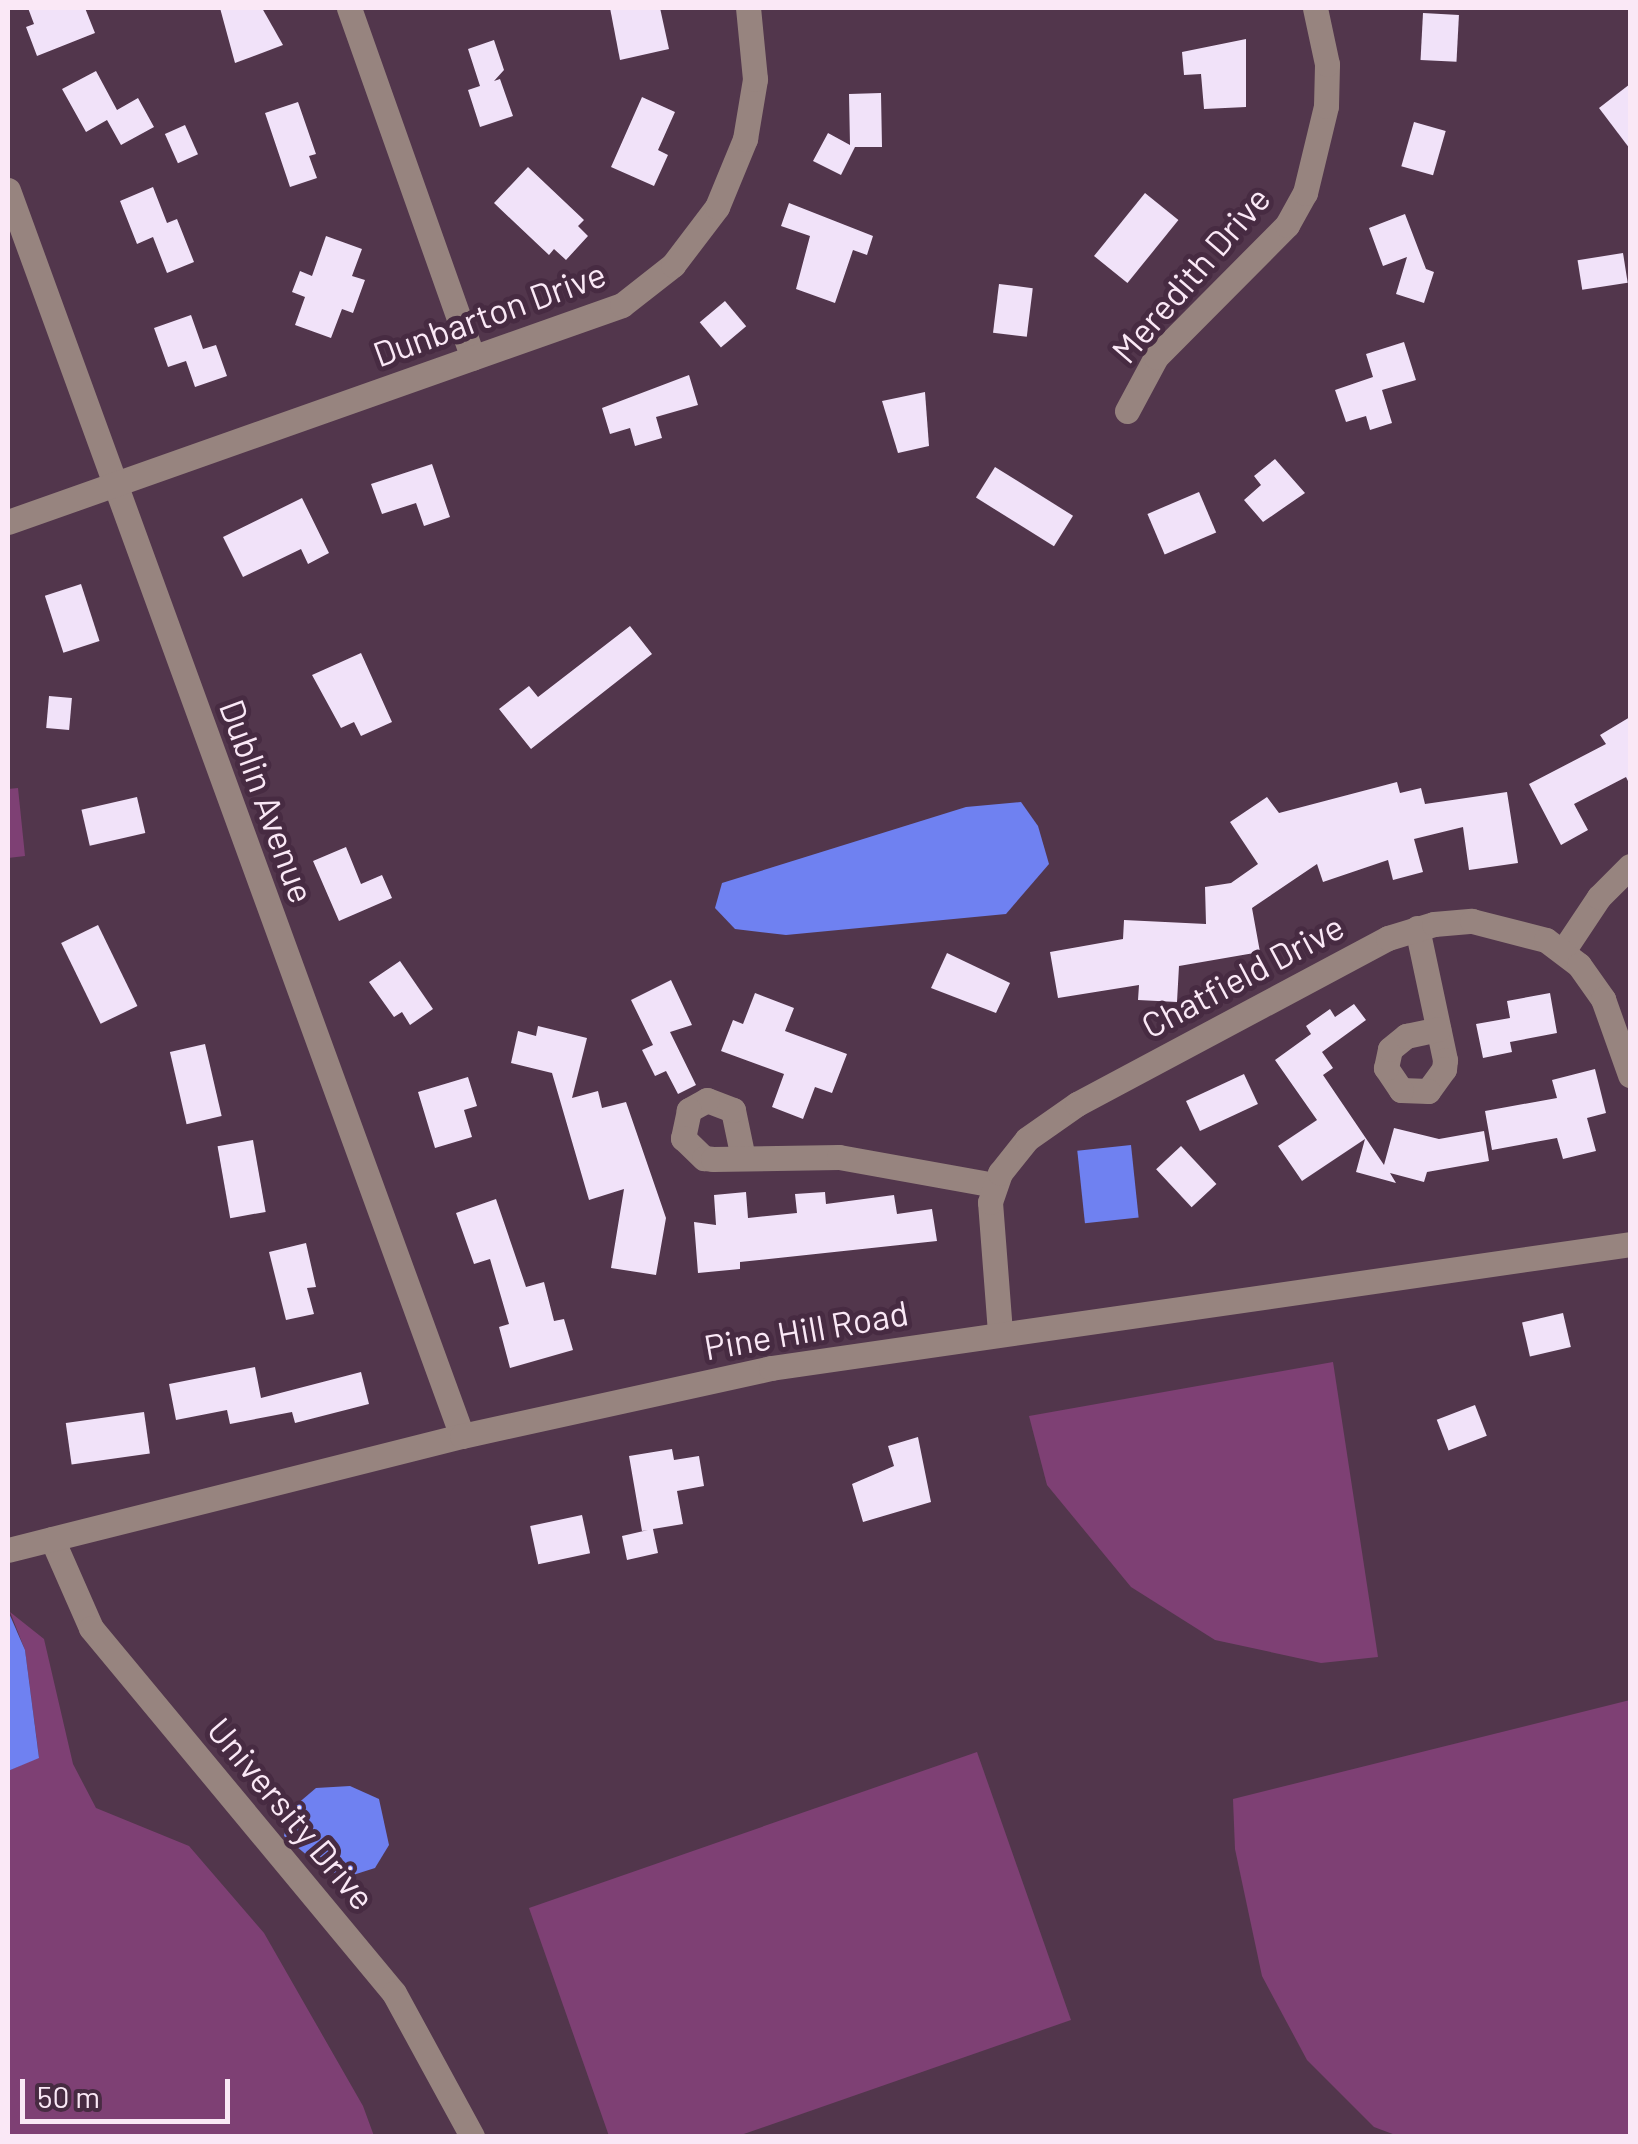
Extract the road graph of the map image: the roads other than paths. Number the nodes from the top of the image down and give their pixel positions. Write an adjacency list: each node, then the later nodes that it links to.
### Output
1 (349, 8): 5 (street)
2 (748, 8): 5 (street, Dunbarton Drive)
3 (1315, 8): 6 (street, Meredith Drive)
4 (8, 190): 7 (street, Dublin Avenue)
5 (474, 358): 7 (street, Dunbarton Drive)
6 (1127, 411)
7 (114, 483): 8 (street, Dunbarton Drive); 18 (street, Dublin Avenue)
8 (8, 522)
9 (1630, 866): 11 (street)
10 (1417, 928): 11 (street, Chatfield Drive); 12 (street); 15 (street, Chatfield Drive)
11 (1563, 952): 13 (street, Chatfield Drive)
12 (1438, 1029)
13 (1628, 1057)
14 (743, 1158): 15 (street)
15 (994, 1184): 17 (street)
16 (1630, 1244): 17 (street, Pine Hill Road)
17 (1000, 1332): 18 (street, Pine Hill Road)
18 (462, 1436): 19 (street, Pine Hill Road)
19 (52, 1539): 20 (street, Pine Hill Road); 21 (street, University Drive)
20 (8, 1550)
21 (472, 2136)

